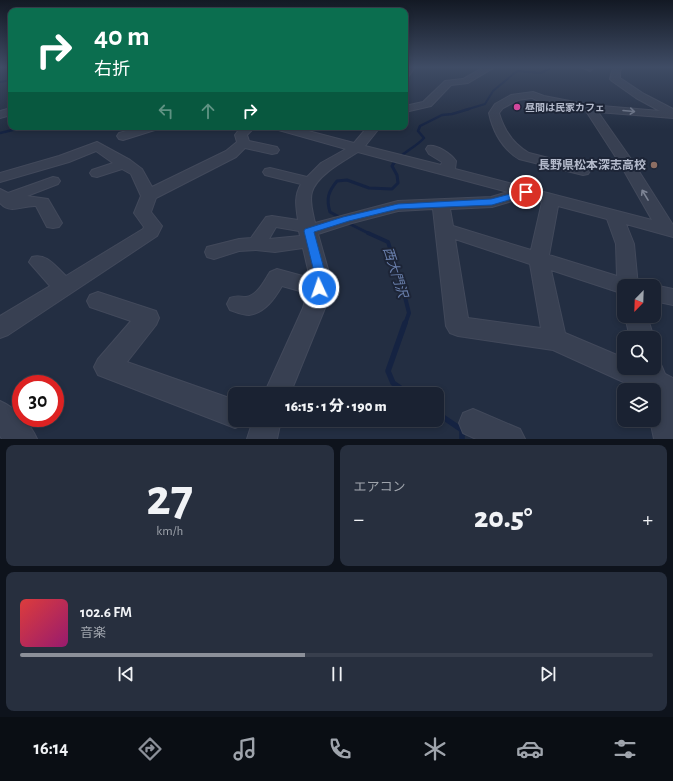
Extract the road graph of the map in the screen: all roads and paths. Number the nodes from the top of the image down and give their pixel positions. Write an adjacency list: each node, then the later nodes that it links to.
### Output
1 (444, 87): 3 (street)
2 (627, 87): 5 (street)
3 (408, 108)
4 (590, 108): 5 (street, one-way to 5); 15 (street); 30 (street, one-way to 4)
5 (673, 114)
6 (144, 130): 10 (street)
7 (289, 130): 11 (street)
8 (371, 130): 11 (street)
9 (246, 135): 13 (street); 23 (street)
10 (123, 136)
11 (356, 148): 17 (street); 21 (street)
12 (433, 149): 17 (street)
13 (272, 150)
14 (125, 163): 18 (street); 19 (street); 23 (street)
15 (584, 171)
16 (270, 172): 21 (street)
17 (447, 172): 22 (street)
18 (97, 173)
19 (0, 178)
20 (53, 181): 24 (street)
21 (311, 182): 31 (street)
22 (526, 192): 25 (street); 26 (street)
23 (149, 196): 38 (street)
24 (3, 197): 28 (street)
25 (551, 198): 27 (street); 34 (street)
26 (441, 205): 29 (street); 31 (street)
27 (614, 214): 30 (street); 36 (street)
28 (53, 223)
29 (445, 230): 34 (street); 45 (street)
30 (669, 230)
31 (309, 233): 32 (street); 32 (street); 39 (street)
32 (256, 244): 33 (street)
33 (214, 252)
34 (539, 259): 37 (street); 45 (street)
35 (39, 262): 38 (street)
36 (628, 279)
37 (617, 284)
38 (64, 287): 44 (street)
39 (319, 288): 43 (street); 47 (street)
40 (661, 294): 41 (street)
41 (673, 297)
42 (98, 301): 48 (street)
43 (238, 304)
44 (0, 328)
45 (555, 340): 46 (street)
46 (659, 381): 53 (street)
47 (280, 387)
48 (228, 411)
49 (0, 415): 50 (street)
50 (22, 439)
51 (476, 439): 52 (street)
52 (510, 439)
53 (669, 439)

